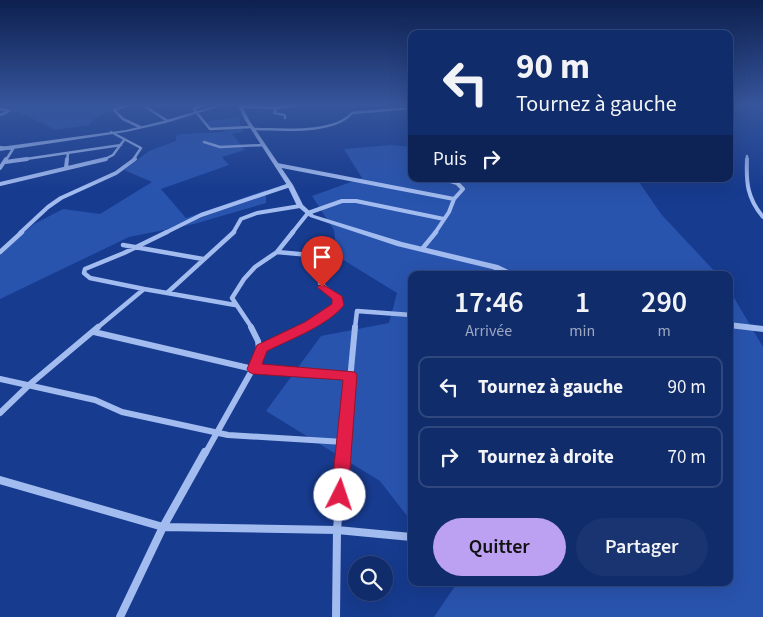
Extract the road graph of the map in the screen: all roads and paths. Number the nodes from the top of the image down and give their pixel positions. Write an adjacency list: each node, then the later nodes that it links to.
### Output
1 (106, 133): 9 (street)
2 (107, 133): 10 (street)
3 (113, 133): 5 (street)
4 (255, 133): 8 (street)
5 (124, 140): 7 (street); 28 (street)
6 (204, 142): 8 (street)
7 (121, 145): 11 (street); 16 (street)
8 (263, 145): 14 (street)
9 (1, 147): 10 (street)
10 (9, 147): 13 (street)
11 (68, 154): 13 (street); 16 (street)
12 (747, 156): 23 (street)
13 (5, 162): 15 (street)
14 (278, 165): 19 (street); 20 (street)
15 (0, 168)
16 (66, 168): 18 (street)
17 (454, 182): 20 (street)
18 (0, 184)
19 (290, 185): 21 (street); 26 (street)
20 (454, 199): 24 (street)
21 (300, 206): 22 (street); 30 (street)
22 (308, 212): 24 (street); 27 (street); 29 (street)
23 (763, 217)
24 (444, 219): 27 (street)
25 (123, 245): 26 (street)
26 (135, 247): 30 (street); 32 (street)
27 (422, 249): 31 (street)
28 (0, 252)
29 (277, 252): 34 (street); 39 (street)
30 (203, 259): 33 (street)
31 (506, 271)
32 (144, 289): 33 (street); 38 (street)
33 (167, 292): 34 (street)
34 (235, 305): 39 (street)
35 (408, 315): 41 (street)
36 (733, 325): 37 (street)
37 (763, 329)
38 (94, 332): 40 (street); 43 (street)
39 (261, 348): 40 (street)
40 (253, 369): 41 (street); 45 (street)
41 (350, 375): 46 (street)
42 (0, 379): 43 (street)
43 (29, 385): 44 (street); 45 (street)
44 (0, 413)
45 (216, 433): 46 (street); 48 (street)
46 (344, 442): 49 (street)
47 (0, 480): 48 (street)
48 (163, 528): 49 (street); 51 (street)
49 (337, 530): 50 (street); 52 (street)
50 (408, 537)
51 (120, 617)
52 (336, 617)

